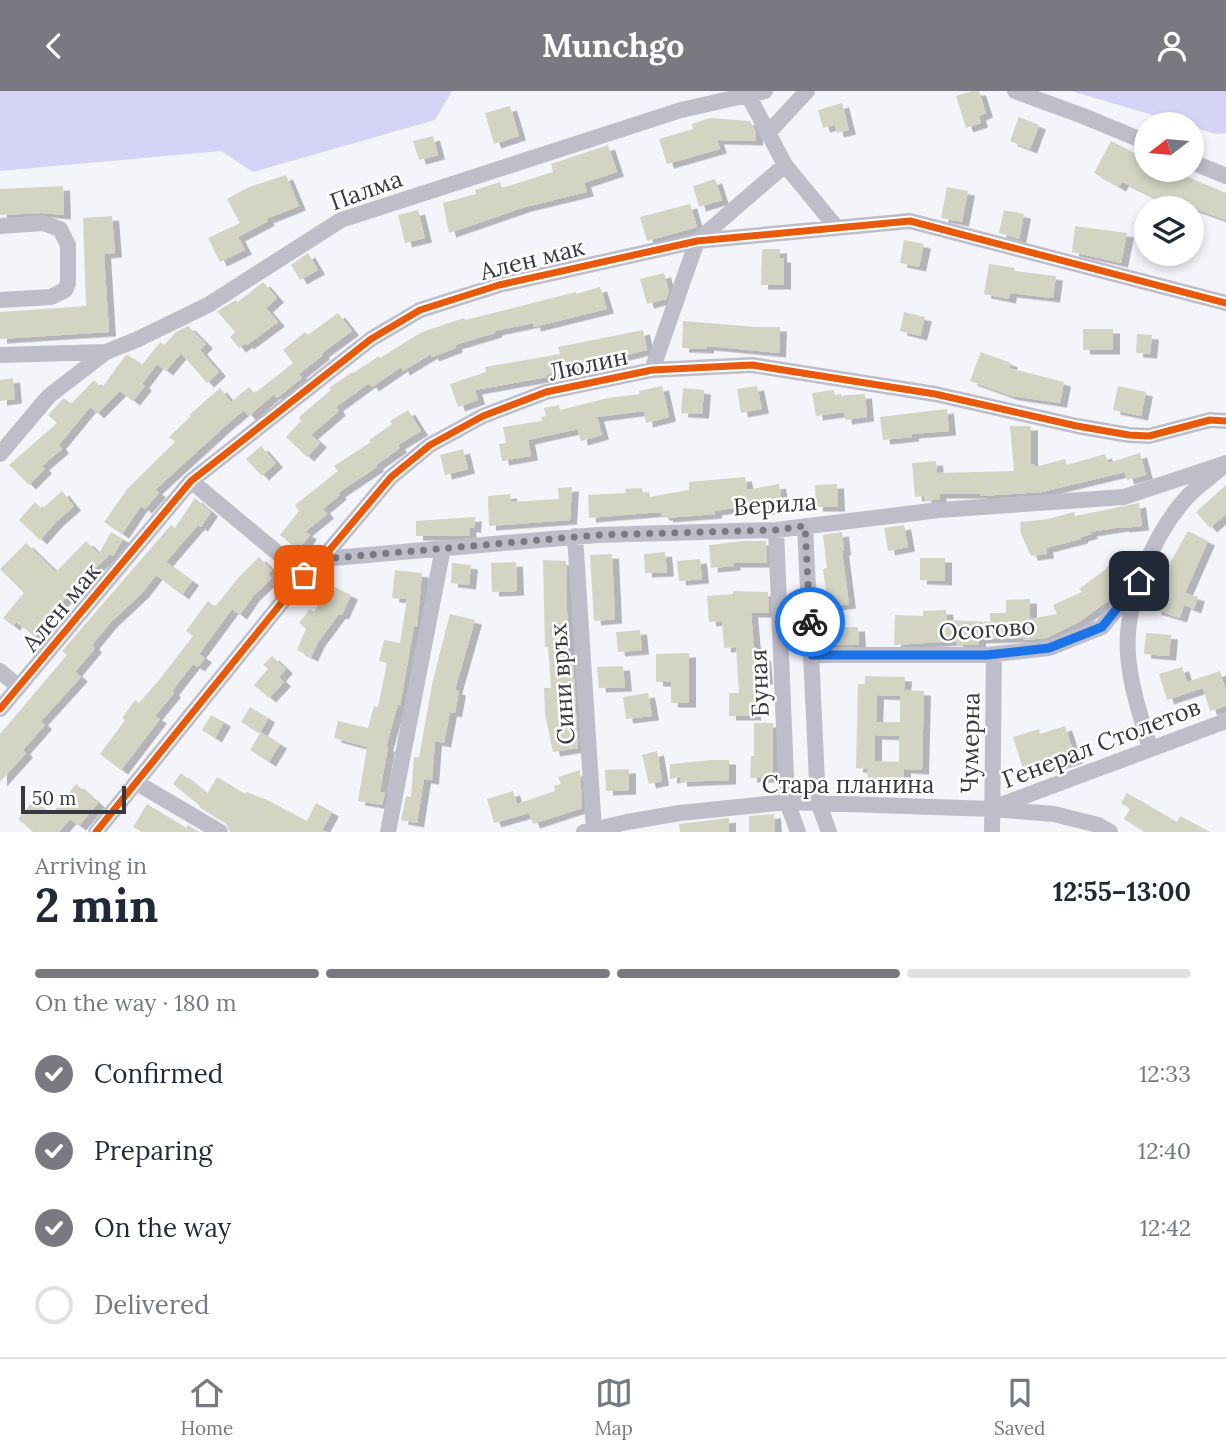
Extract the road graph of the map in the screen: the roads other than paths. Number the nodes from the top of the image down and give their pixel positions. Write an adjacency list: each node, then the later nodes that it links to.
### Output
1 (765, 91): 4 (street, Палма)
2 (807, 91): 5 (street)
3 (1015, 91): 6 (street)
4 (748, 95): 5 (street); 15 (street, Палма)
5 (768, 133): 7 (street)
6 (1134, 137)
7 (785, 165): 11 (street); 12 (street)
8 (1204, 167): 9 (street)
9 (1226, 176)
10 (0, 226): 13 (street)
11 (837, 228): 12 (street, Ален мак); 14 (street, Ален мак)
12 (698, 241): 17 (street); 21 (street, Ален мак)
13 (0, 300)
14 (1226, 303)
15 (106, 352): 16 (street); 19 (street, Палма)
16 (0, 355)
17 (652, 370): 18 (street, Люлин); 26 (street, Люлин)
18 (1226, 422)
19 (0, 454)
20 (1226, 463): 22 (street, Верила); 28 (street)
21 (191, 481): 27 (street); 32 (street, Ален мак)
22 (805, 526): 23 (street, Верила); 30 (street)
23 (776, 530): 24 (street, Верила); 37 (street, Буная)
24 (575, 536): 25 (street, Верила); 41 (street, Сини връх)
25 (443, 548): 26 (street, Верила); 44 (street)
26 (322, 559): 27 (street, Люлин)
27 (304, 575): 36 (street, Люлин)
28 (1139, 581): 29 (street, Осогово); 35 (street)
29 (995, 654): 30 (street, Осогово); 39 (street, Чумерна)
30 (812, 655): 38 (street)
31 (0, 671): 32 (street)
32 (19, 687): 33 (street, Ален мак)
33 (0, 709)
34 (1226, 721): 35 (street, Генерал Столетов)
35 (1150, 748): 39 (street, Генерал Столетов)
36 (137, 783): 42 (street, Люлин); 43 (street)
37 (787, 802): 38 (street, Стара планина); 40 (street, Стара планина); 45 (street, Буная)
38 (818, 802): 39 (street, Стара планина); 46 (street)
39 (992, 809): 47 (street, Чумерна); 48 (street, Стара планина)
40 (629, 827): 41 (street, Стара планина)
41 (589, 831)
42 (96, 832)
43 (220, 832)
44 (388, 832)
45 (798, 832)
46 (829, 832)
47 (992, 832)
48 (1110, 832)

